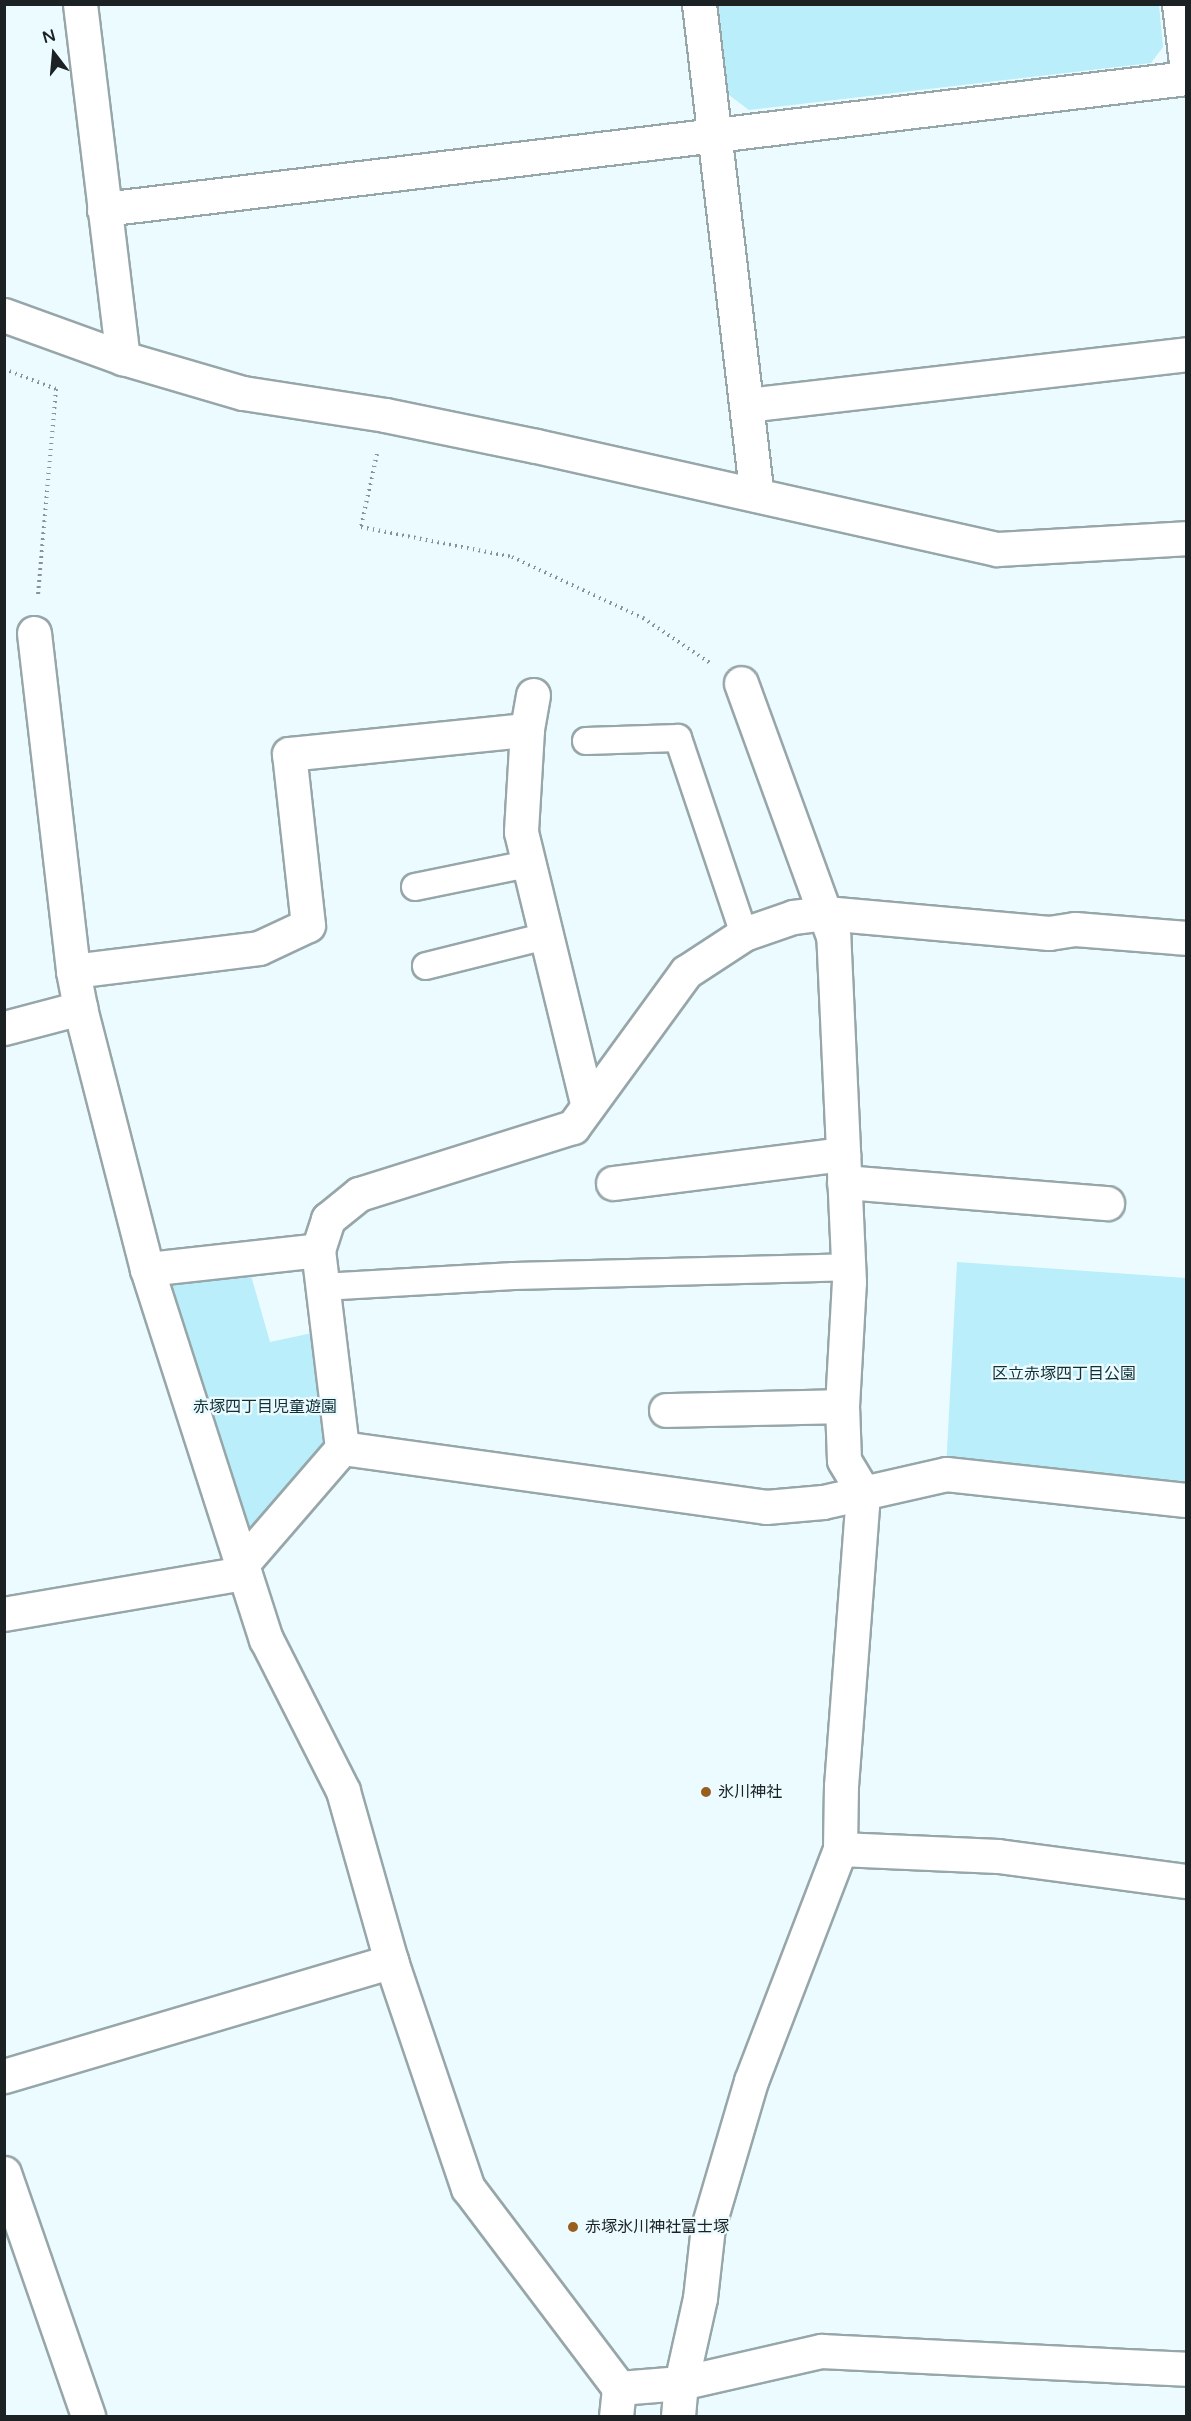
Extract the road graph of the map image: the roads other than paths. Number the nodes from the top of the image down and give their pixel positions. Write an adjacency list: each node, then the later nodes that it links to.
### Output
1 (80, 4): 7 (street)
2 (699, 4): 6 (street)
3 (1179, 4): 4 (street)
4 (1186, 63)
5 (1186, 78): 6 (street)
6 (714, 137): 7 (street); 11 (street)
7 (104, 209): 10 (street)
8 (4, 315): 10 (street)
9 (1186, 354): 11 (street)
10 (123, 358): 12 (street)
11 (747, 405): 12 (street)
12 (757, 495): 13 (street)
13 (1186, 538)
14 (34, 633): 26 (street)
15 (741, 683): 21 (street)
16 (533, 695): 17 (street)
17 (527, 730): 19 (street); 26 (street)
18 (586, 741): 22 (lane)
19 (528, 864): 20 (lane); 23 (street)
20 (415, 887)
21 (825, 913): 22 (street); 24 (street); 30 (street)
22 (744, 934): 29 (street)
23 (546, 936): 25 (lane); 29 (street)
24 (1186, 938)
25 (426, 966)
26 (73, 970): 27 (street)
27 (80, 1008): 28 (street); 35 (street)
28 (4, 1028)
29 (588, 1106): 33 (street)
30 (844, 1168): 31 (street); 32 (street); 34 (street)
31 (613, 1183)
32 (1107, 1203)
33 (318, 1250): 35 (street); 36 (street)
34 (848, 1266): 36 (lane); 37 (street)
35 (147, 1269): 42 (street)
36 (322, 1287): 39 (street)
37 (842, 1406): 38 (street); 40 (street)
38 (666, 1410)
39 (342, 1448): 40 (street); 42 (street)
40 (863, 1492): 41 (street); 44 (street)
41 (1186, 1500)
42 (243, 1569): 43 (street); 46 (street)
43 (4, 1614)
44 (840, 1849): 45 (street); 50 (street)
45 (1186, 1881)
46 (391, 1960): 47 (street); 51 (street)
47 (4, 2076)
48 (4, 2173): 52 (street)
49 (1186, 2369): 50 (street)
50 (681, 2383): 51 (street); 53 (street)
51 (617, 2402)
52 (88, 2416)
53 (678, 2416)

